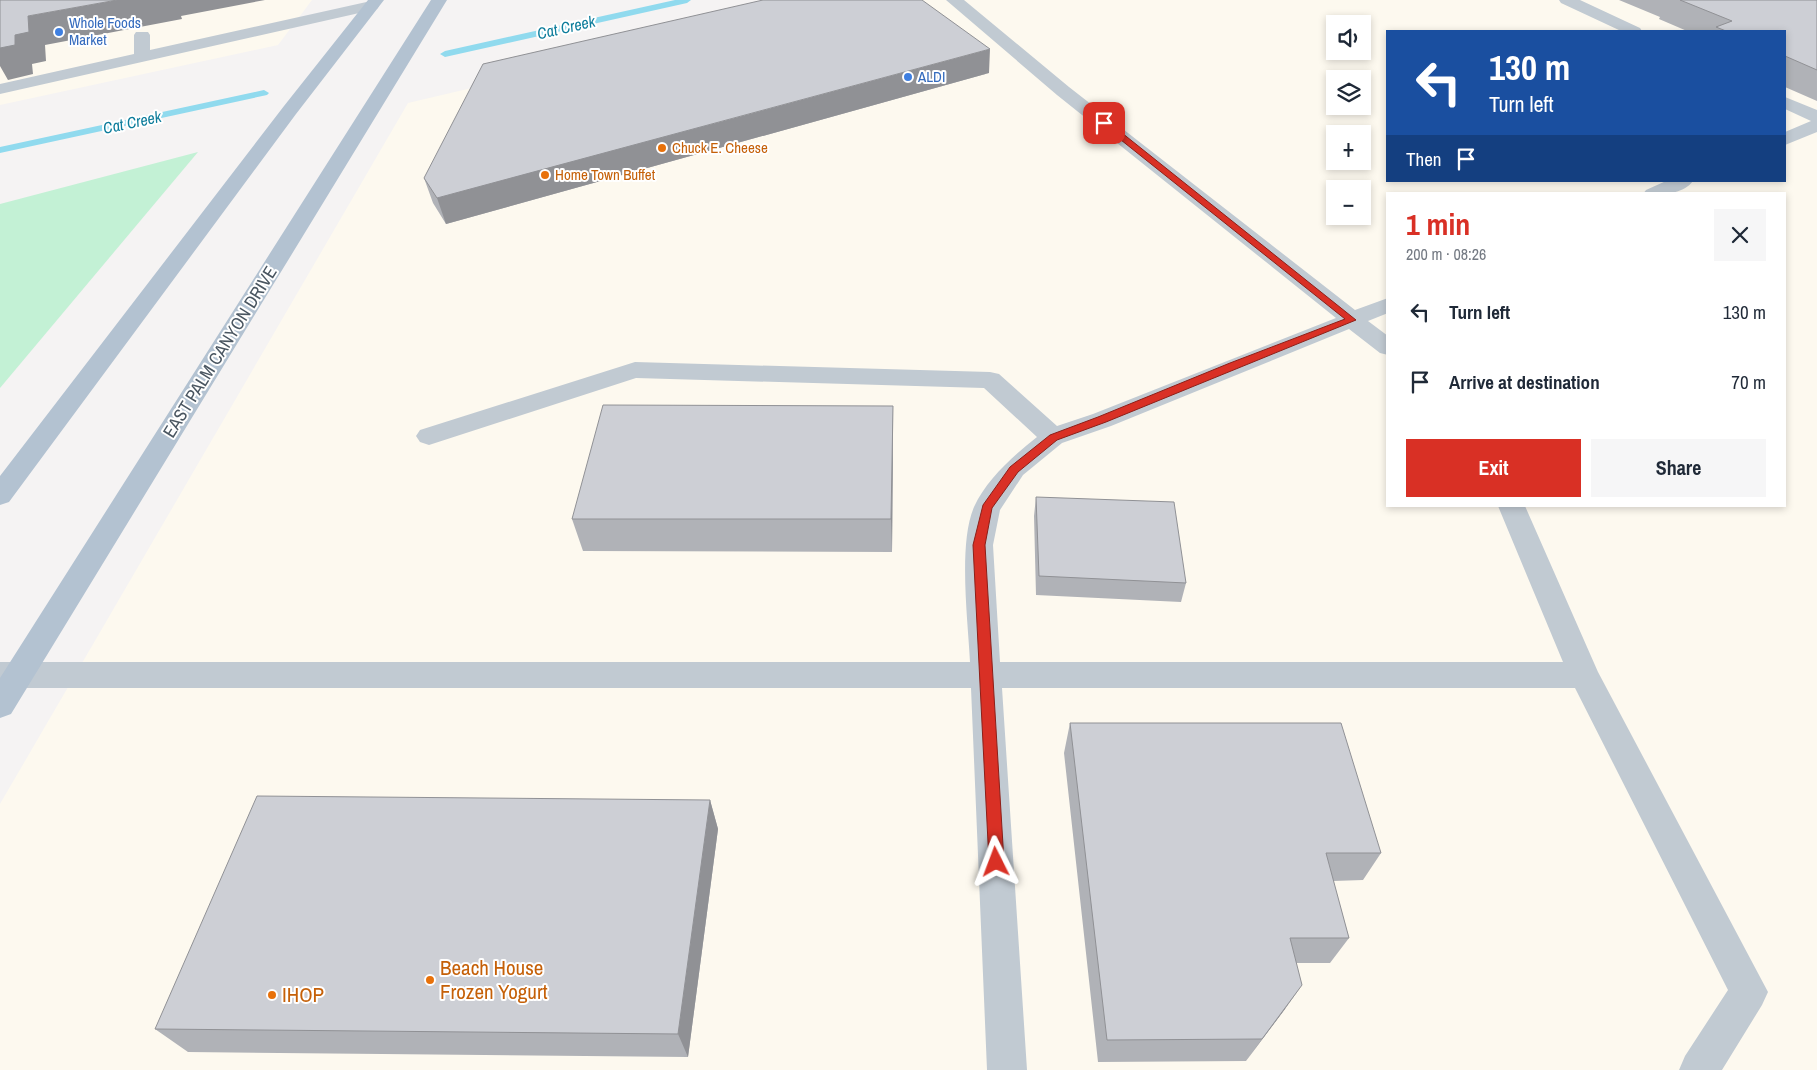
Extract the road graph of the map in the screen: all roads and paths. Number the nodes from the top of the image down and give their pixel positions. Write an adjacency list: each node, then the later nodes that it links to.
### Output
1 (439, 0): 23 (main road, EAST PALM CANYON DRIVE)
2 (954, 0): 16 (lane)
3 (1567, 0): 5 (lane)
4 (374, 3): 7 (lane); 20 (main road)
5 (1632, 30)
6 (142, 35): 7 (lane)
7 (142, 58): 8 (lane)
8 (0, 90)
9 (1786, 102): 10 (lane)
10 (1817, 117)
11 (1817, 125): 12 (lane)
12 (1786, 139)
13 (1681, 182): 14 (lane)
14 (1658, 192)
15 (1386, 306): 16 (lane)
16 (1351, 320): 17 (lane); 19 (lane)
17 (1386, 346)
18 (429, 436): 19 (lane)
19 (1053, 437): 24 (lane)
20 (0, 495)
21 (1511, 507): 22 (lane)
22 (1584, 674): 24 (lane); 27 (lane)
23 (9, 675): 24 (lane); 25 (main road, EAST PALM CANYON DRIVE)
24 (987, 676): 26 (lane)
25 (0, 705)
26 (1007, 1070)
27 (1699, 1070)

